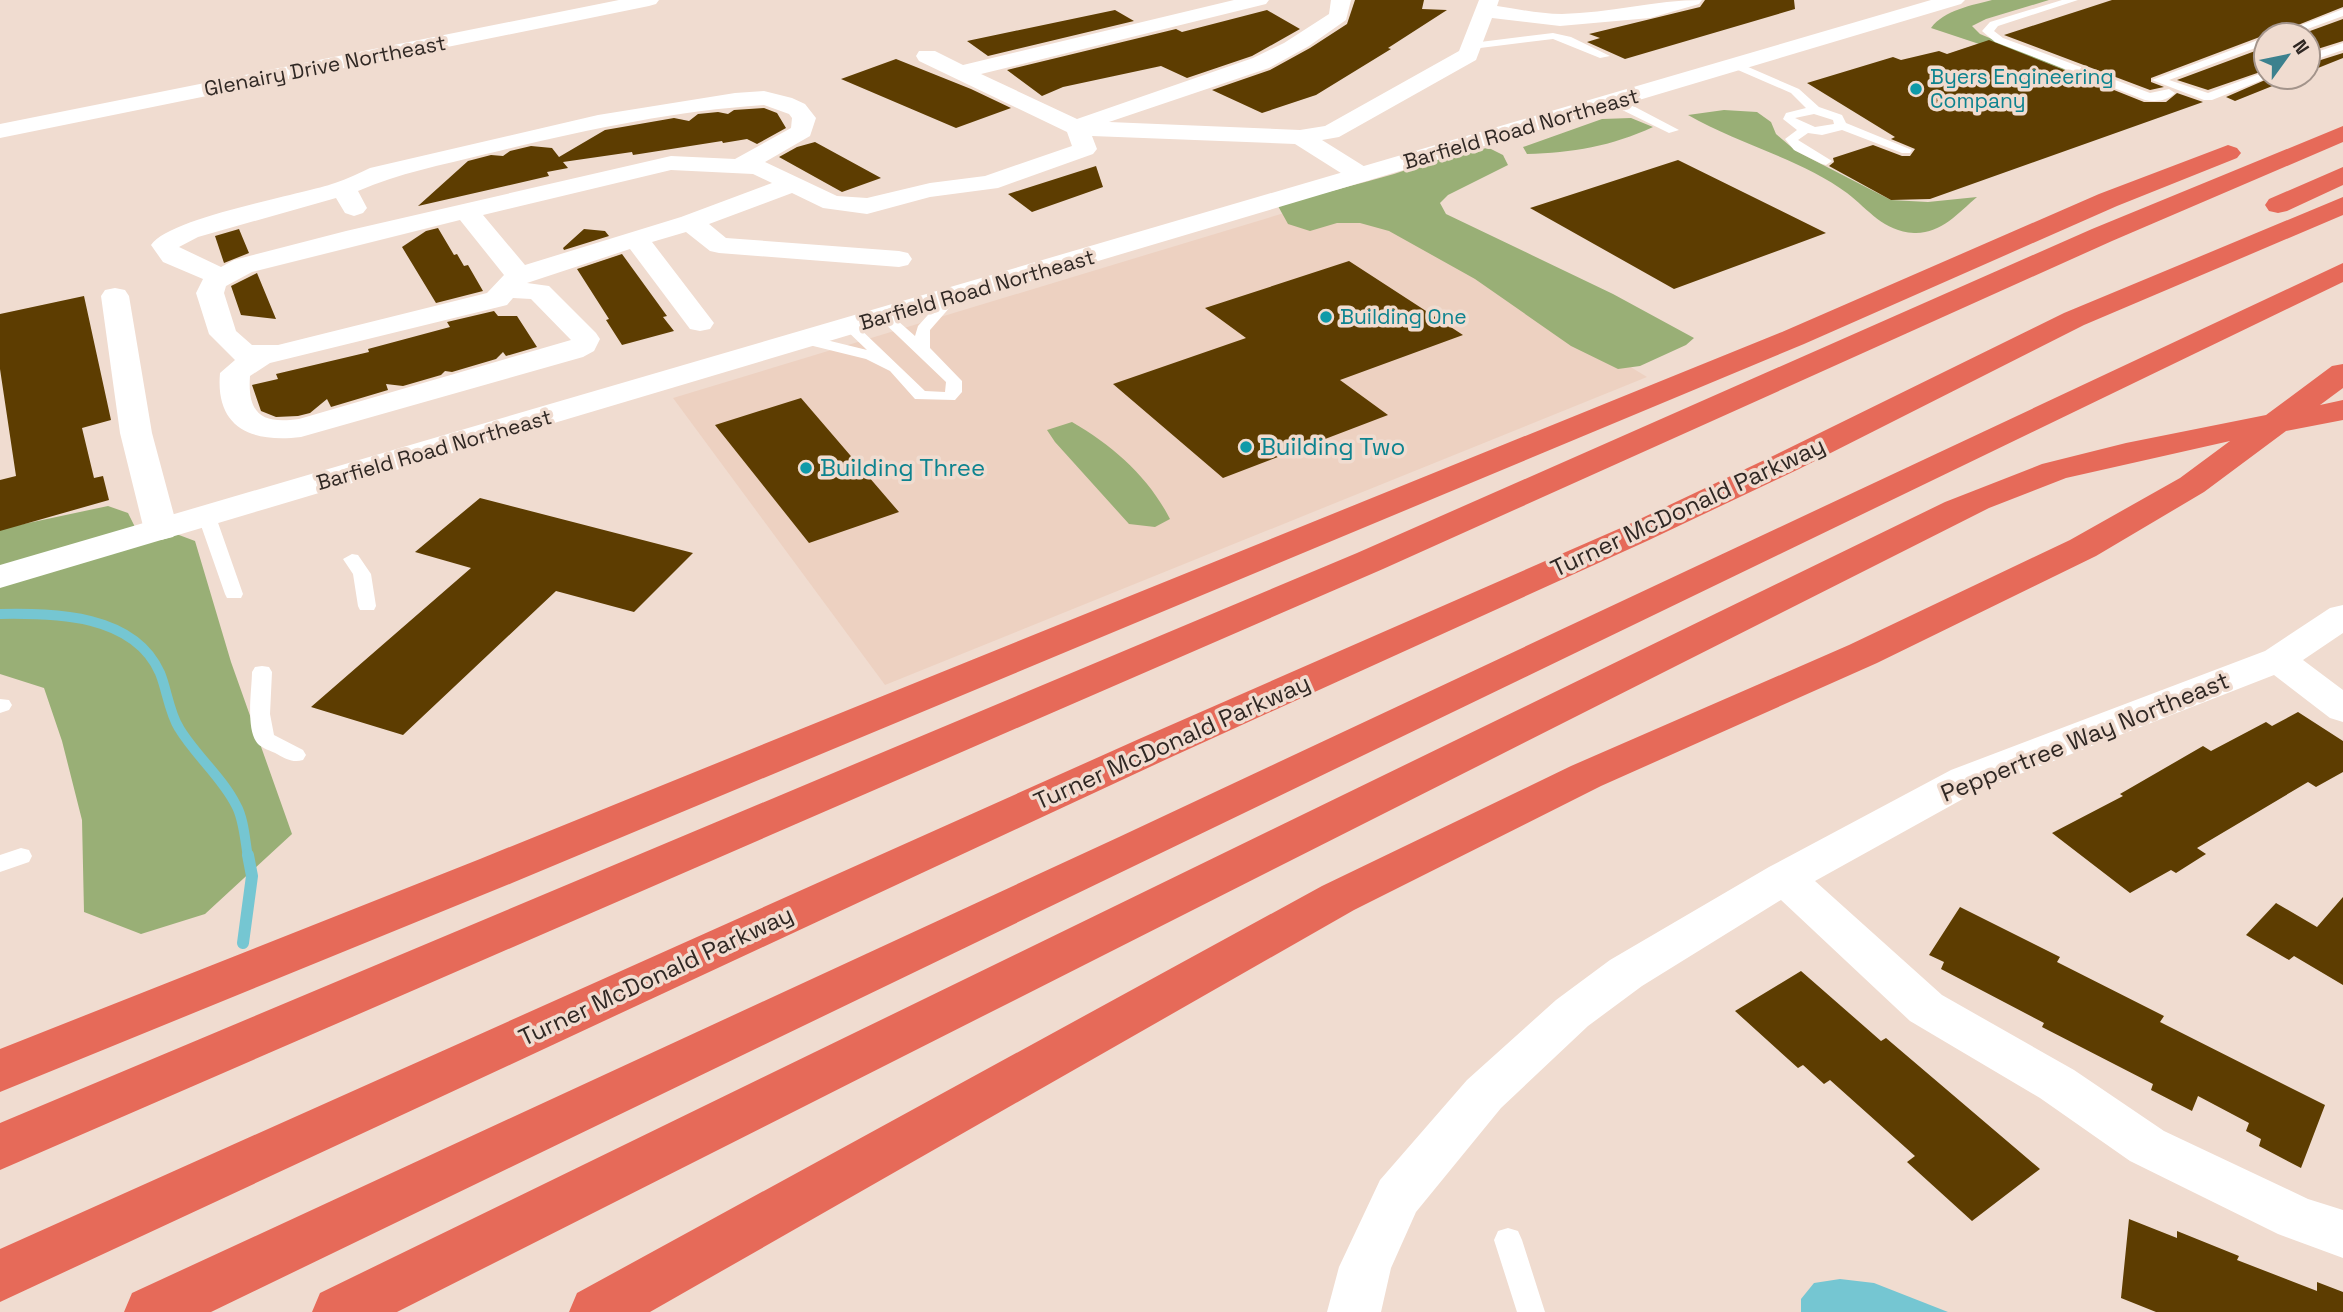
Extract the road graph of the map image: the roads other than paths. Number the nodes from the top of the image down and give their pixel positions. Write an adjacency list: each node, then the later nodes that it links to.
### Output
1 (649, 0): 29 (street, Glenairy Drive Northeast)
2 (1259, 0): 17 (street)
3 (1341, 0): 26 (street)
4 (1692, 0): 7 (street)
5 (1954, 0): 16 (street, Barfield Road Northeast)
6 (2073, 0): 21 (lane)
7 (1487, 5): 11 (street)
8 (2343, 12): 9 (lane)
9 (2319, 21)
10 (2252, 45): 18 (lane)
11 (1472, 46): 15 (lane); 30 (street)
12 (2343, 46): 13 (lane)
13 (2322, 54)
14 (927, 56): 17 (street)
15 (1604, 56)
16 (1735, 65): 22 (street, Barfield Road Northeast); 24 (lane)
17 (961, 72): 26 (street)
18 (2252, 80)
19 (2155, 88): 21 (lane)
20 (2169, 93): 21 (lane)
21 (2143, 94)
22 (1614, 101): 28 (lane); 36 (street, Barfield Road Northeast)
23 (2343, 106): 74 (highway)
24 (1815, 110): 25 (lane); 27 (lane)
25 (1841, 125): 27 (lane); 33 (lane)
26 (1077, 128): 32 (street); 39 (street)
27 (1806, 129): 34 (lane)
28 (1674, 130)
29 (0, 131)
30 (1331, 132): 32 (street); 36 (street)
31 (2343, 135): 75 (highway)
32 (1300, 137): 38 (street)
33 (1906, 150)
34 (1826, 161)
35 (740, 166): 39 (street); 40 (street); 42 (street)
36 (1393, 166): 38 (street, Barfield Road Northeast)
37 (2343, 175): 53 (highway)
38 (1362, 176): 51 (street, Barfield Road Northeast)
39 (793, 184): 43 (street)
40 (344, 188): 44 (street); 48 (street)
41 (2343, 205): 53 (highway, Turner McDonald Parkway)
42 (466, 211): 44 (street); 49 (street)
43 (690, 222): 45 (street); 46 (street)
44 (358, 236): 48 (street)
45 (635, 238): 49 (street); 54 (street)
46 (899, 259)
47 (2343, 271): 79 (highway)
48 (232, 272): 58 (street)
49 (513, 282): 58 (street); 58 (street)
50 (115, 296): 63 (street)
51 (951, 298): 52 (street, Barfield Road Northeast); 57 (lane)
52 (885, 317): 55 (street, Barfield Road Northeast); 57 (lane)
53 (2074, 319): 78 (highway, Turner McDonald Parkway)
54 (700, 323)
55 (850, 327): 56 (street, Barfield Road Northeast); 59 (lane)
56 (806, 340): 59 (lane); 62 (street, Barfield Road Northeast)
57 (926, 353): 59 (lane)
58 (263, 354)
59 (895, 368)
60 (2343, 373): 81 (highway)
61 (2343, 410): 80 (highway)
62 (207, 517): 63 (street, Barfield Road Northeast); 66 (lane)
63 (161, 530): 65 (street, Barfield Road Northeast)
64 (352, 559): 67 (lane)
65 (0, 577)
66 (234, 594)
67 (367, 606)
68 (2343, 616): 69 (street, Peppertree Way Northeast)
69 (2278, 660): 71 (street); 73 (street, Peppertree Way Northeast)
70 (262, 672): 72 (lane)
71 (2343, 709)
72 (296, 755)
73 (1784, 878): 76 (street); 82 (street, Peppertree Way Northeast)
74 (0, 1071)
75 (0, 1147)
76 (2343, 1234)
77 (1508, 1240): 83 (lane)
78 (0, 1276)
79 (152, 1312)
80 (340, 1312)
81 (597, 1312)
82 (1354, 1312)
83 (1531, 1312)

